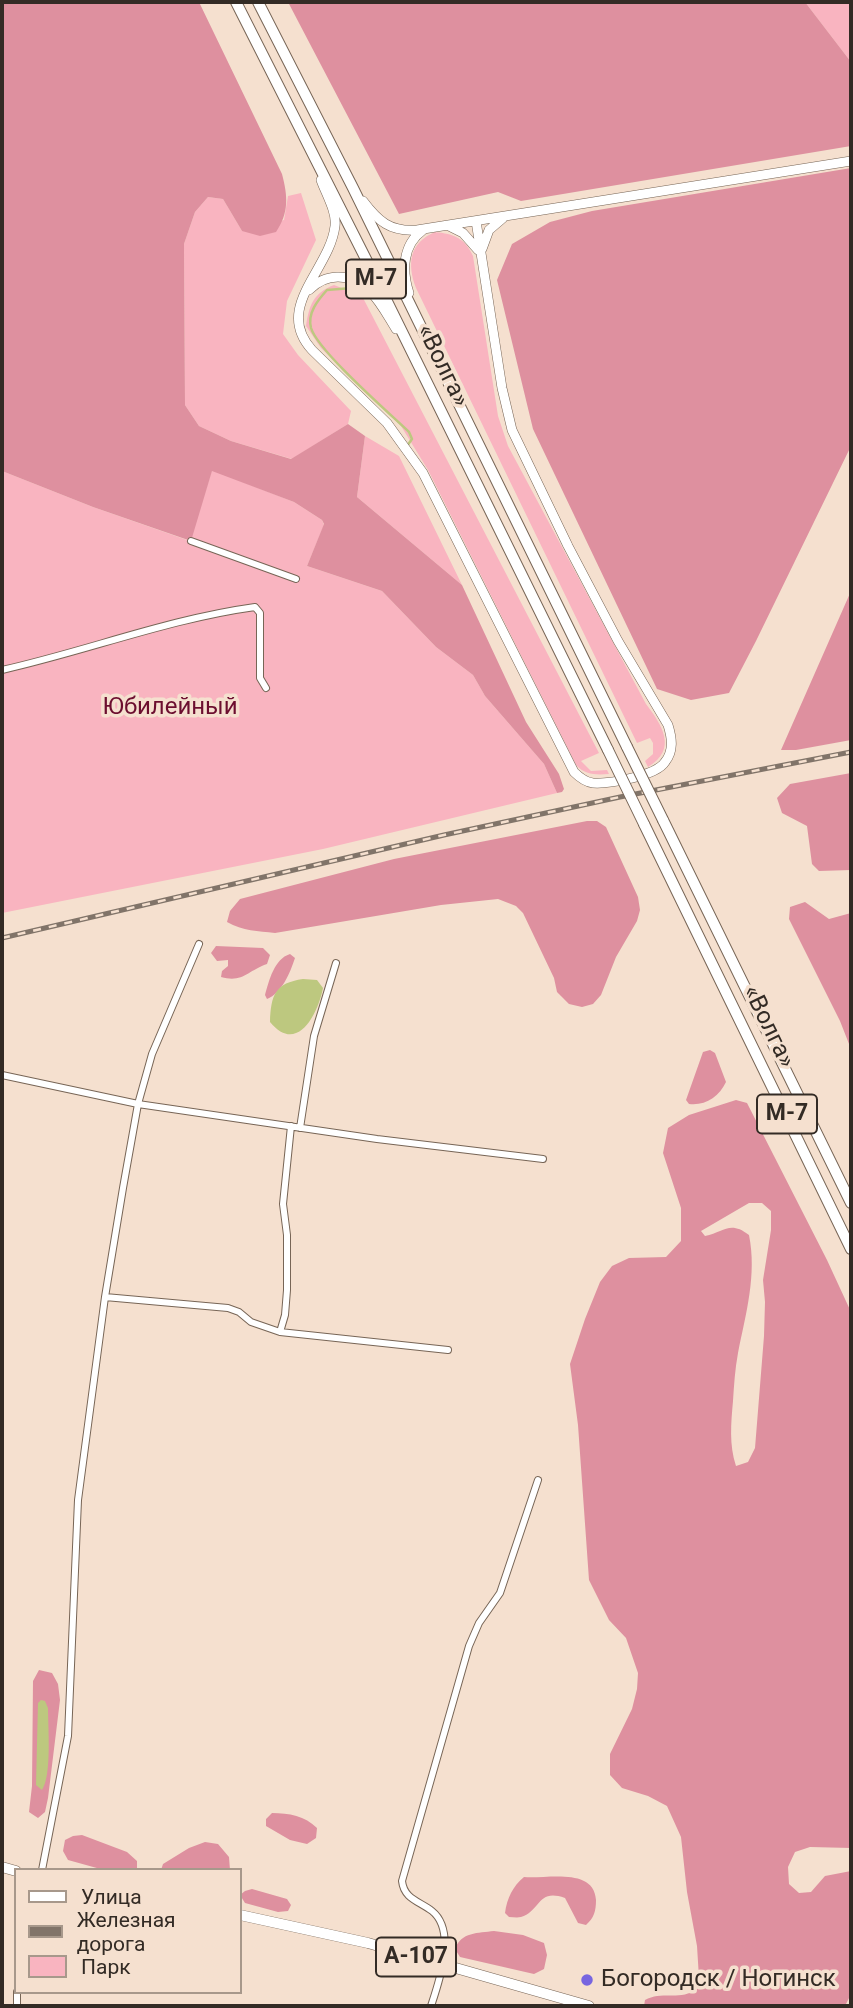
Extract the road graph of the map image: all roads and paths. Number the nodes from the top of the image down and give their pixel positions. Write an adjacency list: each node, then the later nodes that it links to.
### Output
1 (236, 2): 3 (highway, «Волга» / М-7)
2 (258, 2): 5 (highway, «Волга» / М-7)
3 (306, 139): 11 (main road); 13 (highway, «Волга» / М-7)
4 (851, 161): 6 (main road)
5 (353, 188): 9 (main road); 12 (highway, «Волга» / М-7)
6 (510, 216): 7 (main road); 10 (main road)
7 (476, 220): 8 (main road); 10 (main road)
8 (444, 226): 9 (main road); 10 (main road)
9 (428, 228): 12 (main road)
10 (481, 258): 11 (main road)
11 (303, 297): 13 (main road)
12 (416, 318): 25 (highway, «Волга» / М-7, bridge)
13 (416, 361): 26 (highway, «Волга» / М-7, bridge)
14 (191, 541): 15 (street)
15 (296, 579)
16 (2, 670): 17 (street)
17 (266, 688)
18 (200, 944): 21 (street)
19 (336, 963): 23 (street)
20 (2, 1075): 21 (street)
21 (138, 1104): 22 (street); 27 (street)
22 (291, 1126): 23 (street); 28 (street)
23 (300, 1128): 24 (street)
24 (543, 1159)
25 (851, 1203)
26 (851, 1249)
27 (105, 1297): 28 (street); 31 (street)
28 (280, 1332): 29 (street)
29 (448, 1350)
30 (538, 1480): 33 (street)
31 (42, 1868)
32 (242, 1915): 33 (main road, А-107)
33 (443, 1965): 34 (street); 35 (main road, А-107)
34 (431, 2006)
35 (589, 2006)

